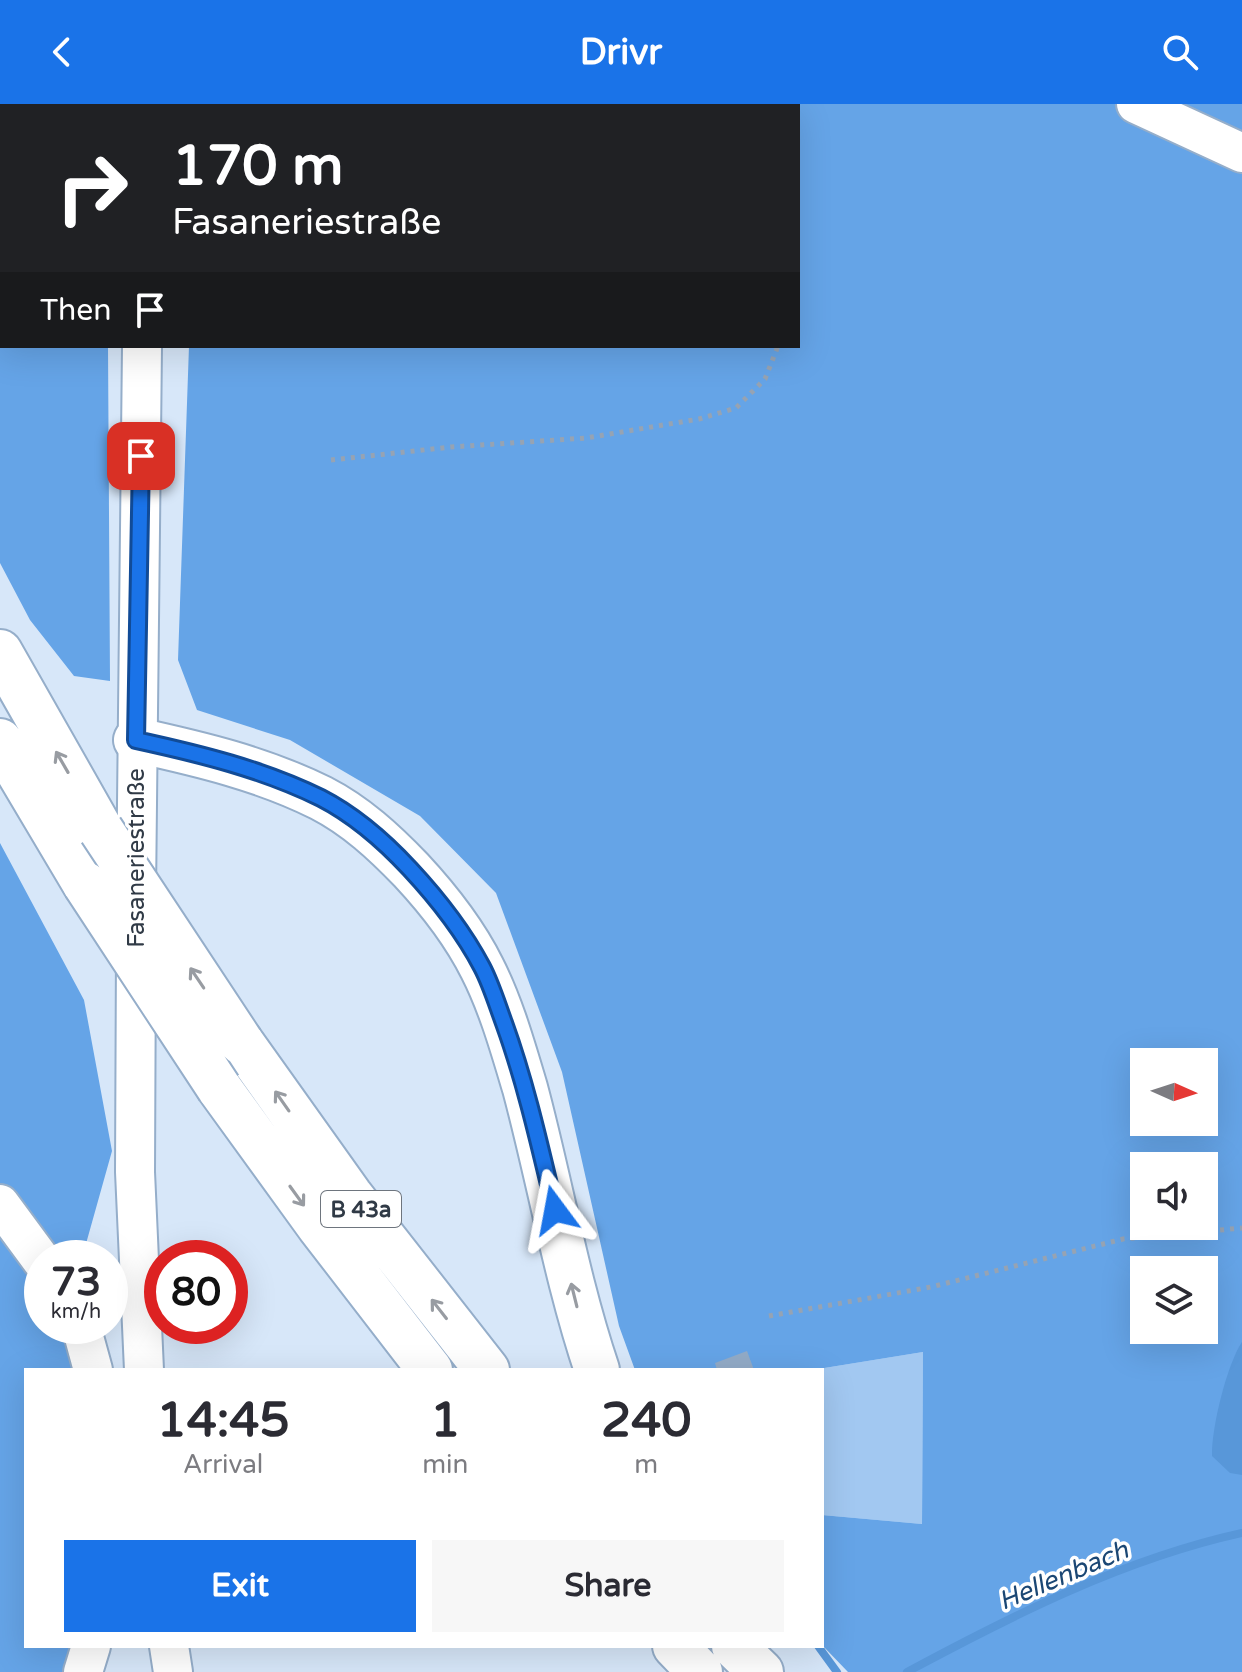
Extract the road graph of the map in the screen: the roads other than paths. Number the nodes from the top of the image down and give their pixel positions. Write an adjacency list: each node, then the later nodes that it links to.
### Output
1 (1136, 104): 2 (street)
2 (1242, 153)
3 (142, 348): 5 (street, Fasaneriestraße)
4 (0, 652): 13 (highway, B 43a, one-way to 4, bridge)
5 (136, 740): 11 (street, Fasaneriestraße); 14 (highway, one-way to 5)
6 (0, 741): 12 (highway, B 43a, one-way to 12, bridge)
7 (0, 1204): 8 (street)
8 (27, 1240)
9 (86, 1344): 10 (street)
10 (92, 1368)
11 (144, 1368)
12 (428, 1368)
13 (485, 1368)
14 (596, 1368)
15 (90, 1648): 19 (street)
16 (169, 1648): 20 (street)
17 (677, 1648): 21 (highway)
18 (736, 1648): 22 (highway)
19 (83, 1672)
20 (173, 1672)
21 (700, 1672)
22 (761, 1672)

